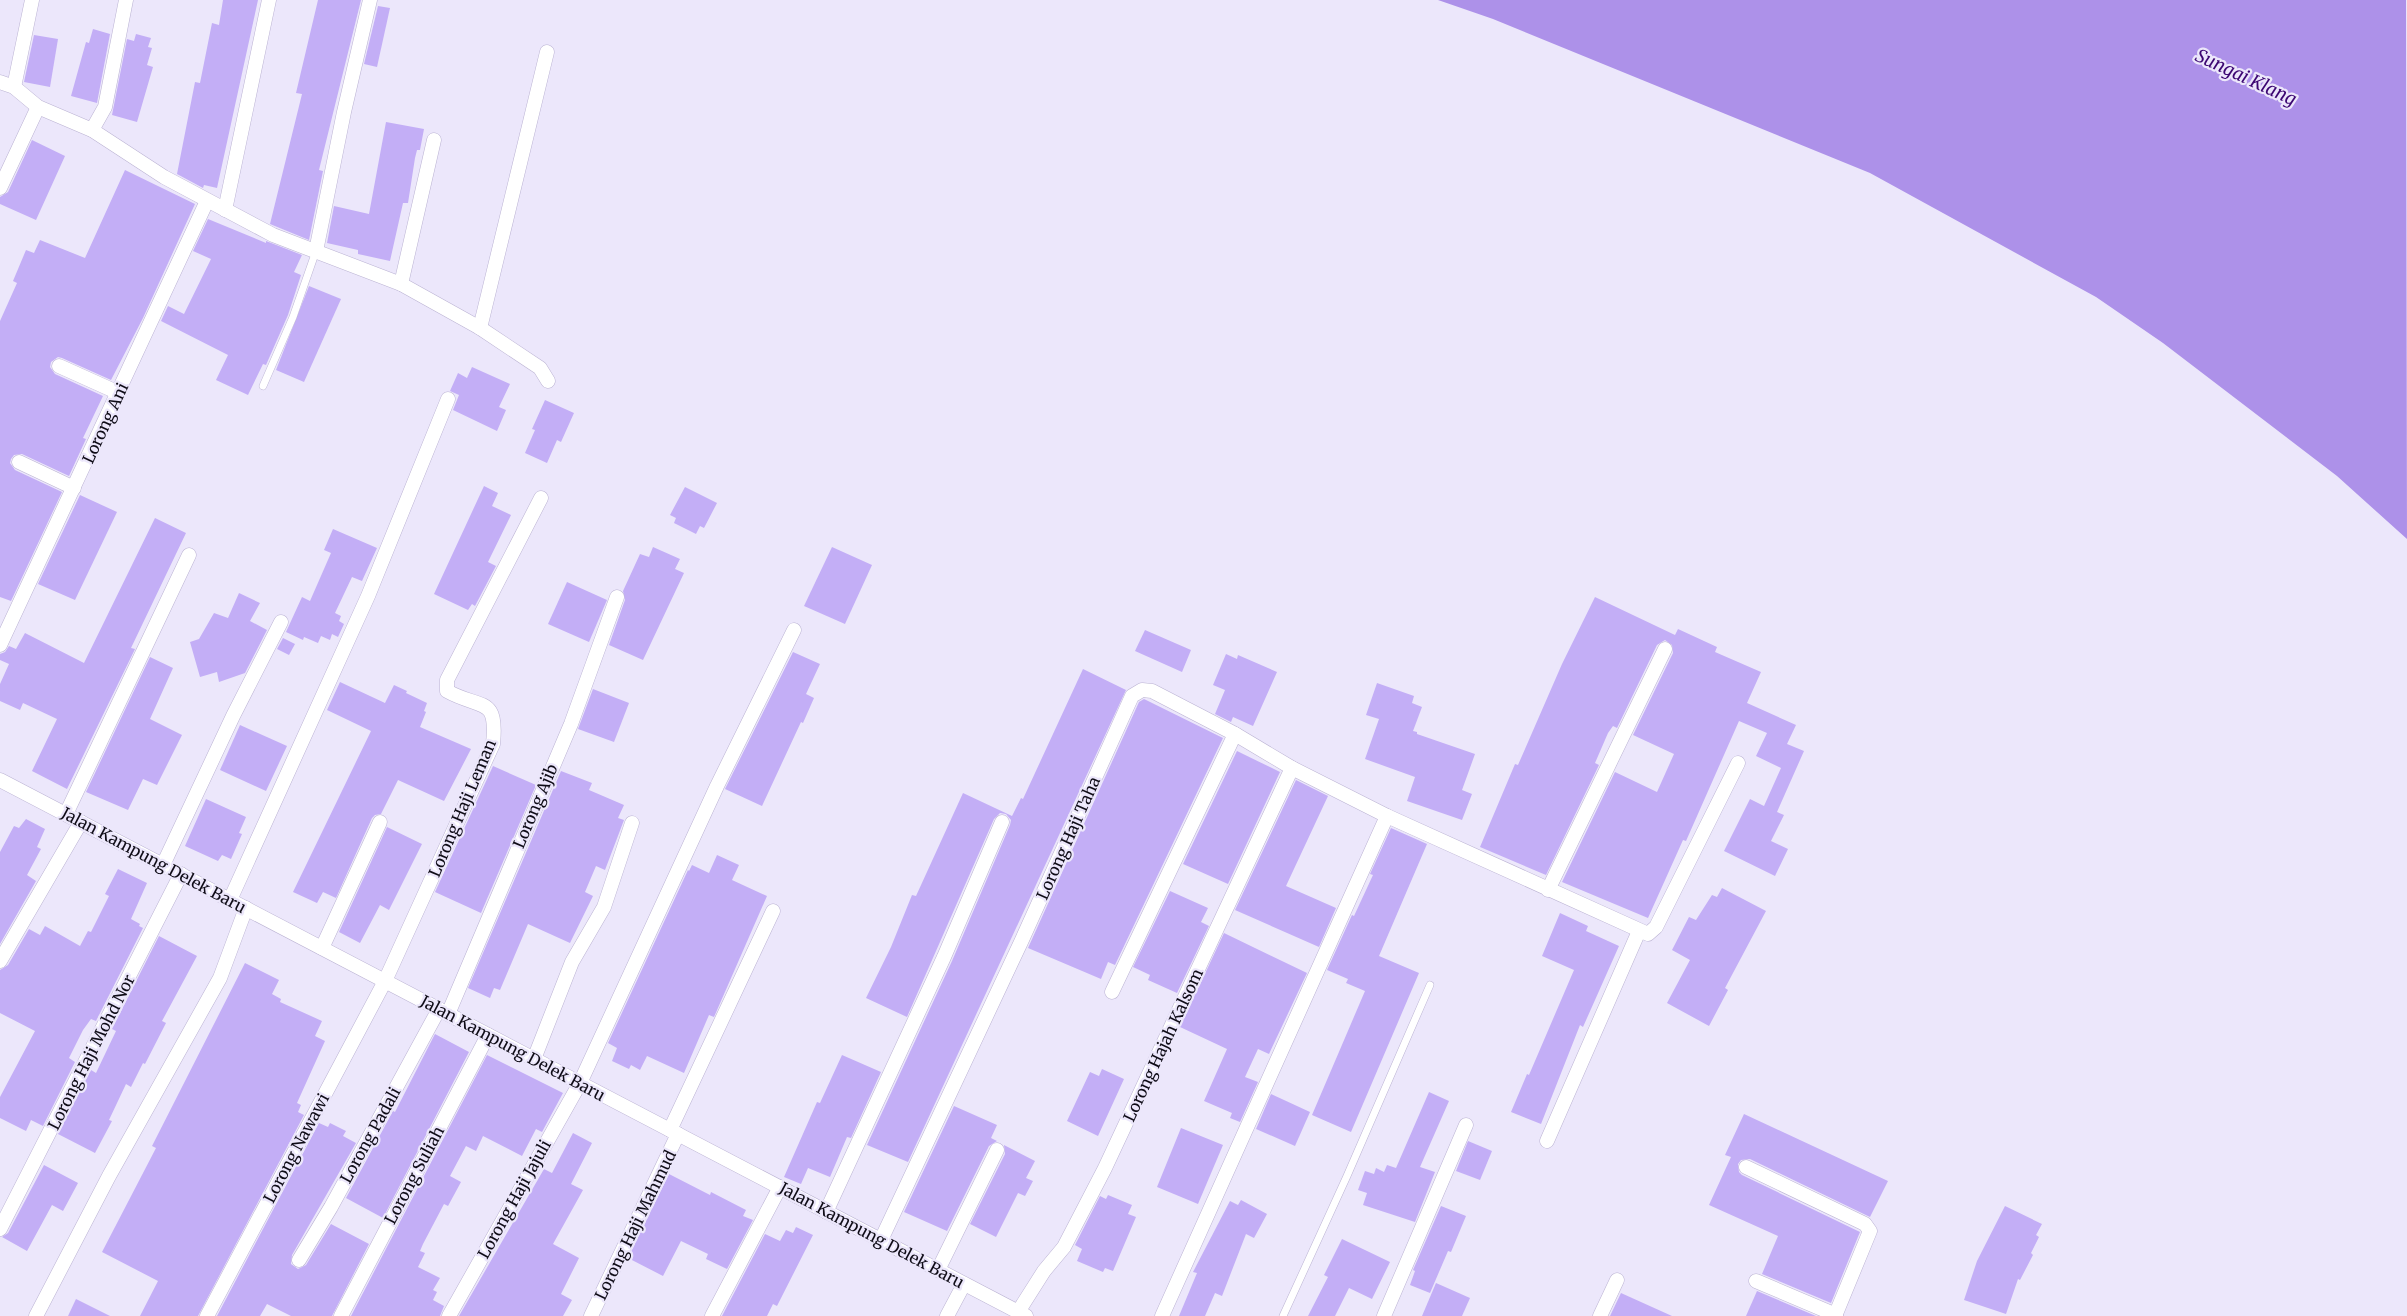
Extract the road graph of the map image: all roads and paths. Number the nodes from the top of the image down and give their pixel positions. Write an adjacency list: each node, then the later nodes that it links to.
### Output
1 (32, 0): 7 (street)
2 (126, 0): 9 (street)
3 (269, 0): 13 (street)
4 (370, 0): 14 (street)
5 (547, 52): 16 (street)
6 (0, 82): 7 (street)
7 (14, 87): 8 (street)
8 (38, 107): 9 (street); 11 (street)
9 (92, 130): 12 (street)
10 (434, 140): 15 (street)
11 (0, 188)
12 (207, 201): 13 (street); 20 (street, Lorong Ani)
13 (225, 210): 14 (street)
14 (316, 251): 15 (street); 19 (lane)
15 (401, 284): 16 (street)
16 (480, 328): 18 (street)
17 (59, 366): 20 (street)
18 (548, 381)
19 (263, 386)
20 (119, 393): 23 (street, Lorong Ani)
21 (448, 399): 44 (street)
22 (19, 462): 23 (street)
23 (74, 488): 29 (street, Lorong Ani)
24 (541, 498): 50 (street, Lorong Haji Leman)
25 (189, 556): 35 (street)
26 (617, 597): 53 (street, Lorong Ajib)
27 (281, 622): 41 (street)
28 (794, 630): 56 (street, Lorong Haji Jajuli)
29 (0, 644)
30 (1665, 649): 43 (street)
31 (1235, 734): 33 (street, Lorong Haji Taha); 52 (street); 65 (street, Lorong Haji Taha)
32 (1738, 762): 47 (street)
33 (1292, 768): 36 (street, Lorong Haji Taha); 71 (street, Lorong Hajah Kalsom)
34 (0, 780): 35 (street, Jalan Kampung Delek Baru)
35 (66, 814): 37 (street, Jalan Kampung Delek Baru)
36 (1387, 816): 43 (street, Lorong Haji Taha); 80 (street)
37 (81, 822): 41 (street, Jalan Kampung Delek Baru); 49 (street)
38 (380, 822): 48 (street)
39 (1002, 822): 63 (street)
40 (632, 823): 55 (street)
41 (164, 865): 42 (street, Jalan Kampung Delek Baru)
42 (181, 874): 44 (street, Jalan Kampung Delek Baru); 64 (street, Lorong Haji Mohd Nor)
43 (1548, 890): 47 (street, Lorong Haji Taha)
44 (230, 900): 45 (street, Jalan Kampung Delek Baru)
45 (246, 908): 48 (street, Jalan Kampung Delek Baru); 73 (street)
46 (773, 911): 58 (street, Lorong Haji Mahmud)
47 (1639, 931): 59 (street)
48 (322, 948): 50 (street, Jalan Kampung Delek Baru)
49 (0, 961)
50 (385, 981): 53 (street, Jalan Kampung Delek Baru); 74 (street, Lorong Nawawi)
51 (1430, 985): 81 (lane)
52 (1112, 992)
53 (444, 1011): 54 (street, Jalan Kampung Delek Baru); 66 (street, Lorong Padali)
54 (488, 1035): 55 (street, Jalan Kampung Delek Baru); 75 (street, Lorong Suliah)
55 (534, 1059): 56 (street, Jalan Kampung Delek Baru)
56 (580, 1083): 58 (street, Jalan Kampung Delek Baru); 76 (street, Lorong Haji Jajuli)
57 (1466, 1126): 82 (street)
58 (674, 1132): 62 (street, Jalan Kampung Delek Baru); 77 (street, Lorong Haji Mahmud)
59 (1546, 1141)
60 (997, 1150): 67 (street)
61 (1746, 1167): 72 (street)
62 (780, 1187): 63 (street, Jalan Kampung Delek Baru); 78 (street)
63 (826, 1212): 65 (street, Jalan Kampung Delek Baru)
64 (0, 1229)
65 (881, 1240): 67 (street, Jalan Kampung Delek Baru)
66 (299, 1260)
67 (938, 1270): 70 (street, Jalan Kampung Delek Baru)
68 (1617, 1280): 83 (street)
69 (1756, 1281): 72 (street)
70 (964, 1284): 71 (street, Jalan Kampung Delek Baru); 79 (street)
71 (1022, 1314)
72 (1836, 1315)
73 (36, 1316)
74 (207, 1316)
75 (341, 1316)
76 (449, 1316)
77 (591, 1316)
78 (712, 1316)
79 (947, 1316)
80 (1162, 1316)
81 (1283, 1316)
82 (1384, 1316)
83 (1600, 1316)

